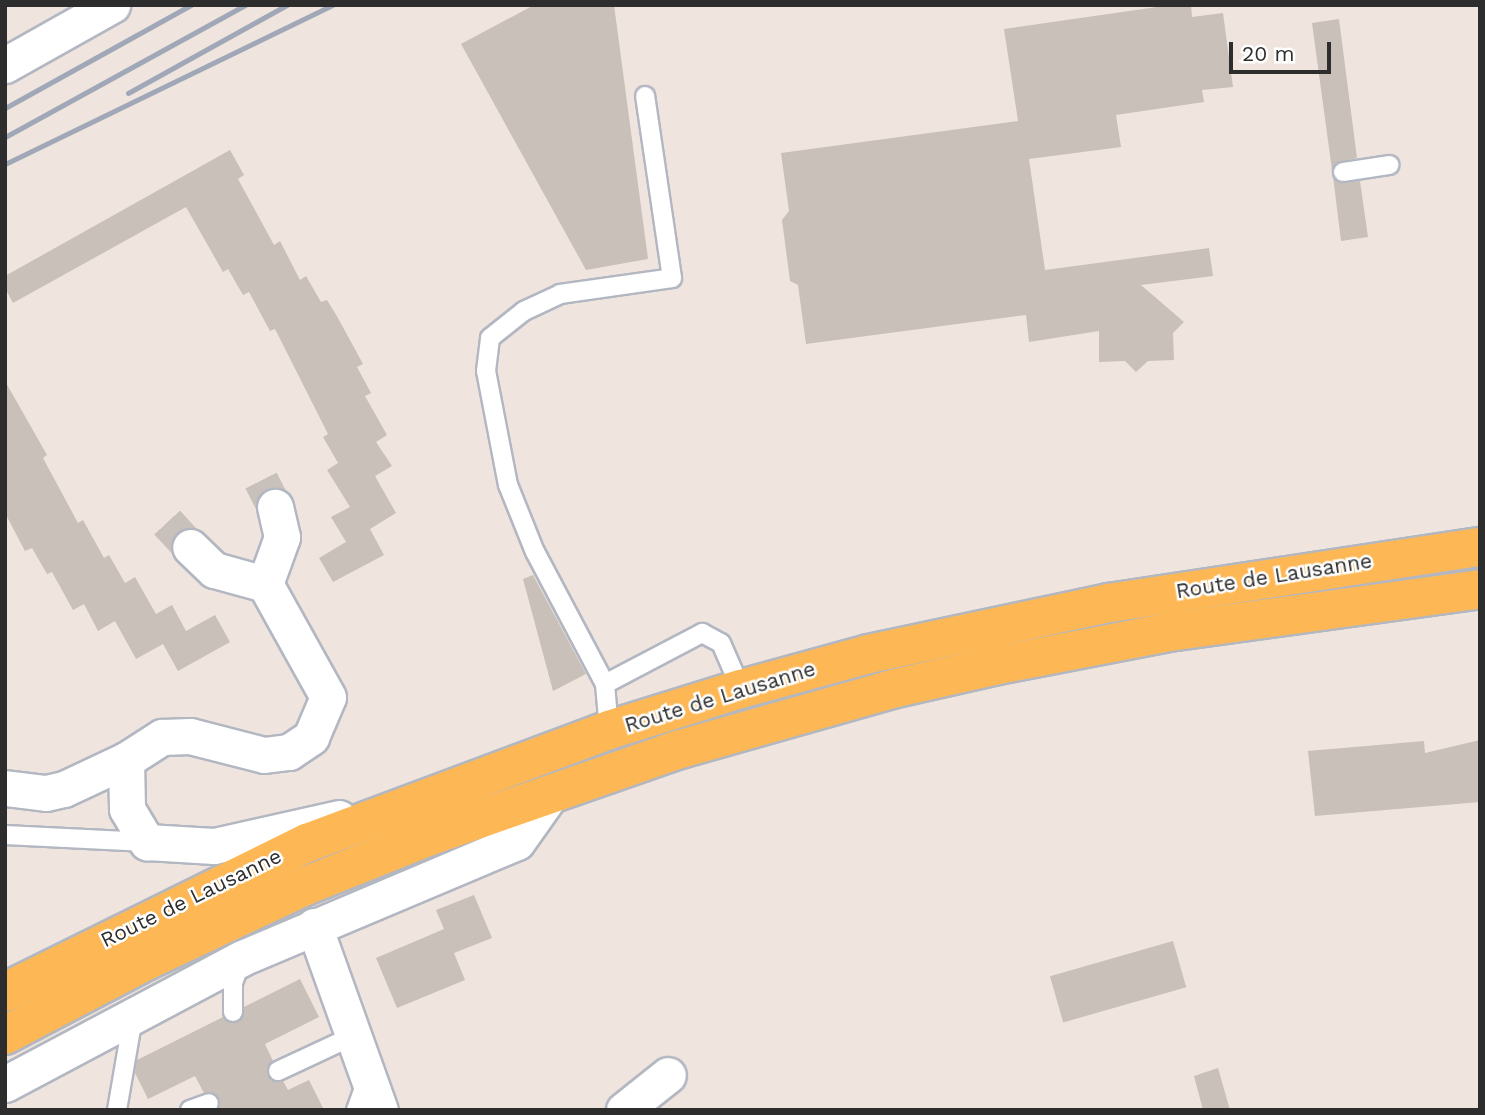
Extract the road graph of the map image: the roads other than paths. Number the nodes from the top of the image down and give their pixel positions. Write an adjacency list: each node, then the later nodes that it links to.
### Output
1 (112, 5): 2 (street)
2 (5, 65)
3 (645, 96): 11 (lane)
4 (1390, 165): 5 (lane)
5 (1343, 172)
6 (275, 507): 9 (street)
7 (190, 547): 9 (street)
8 (1480, 547): 12 (main road, Route de Lausanne)
9 (265, 583): 14 (street)
10 (1480, 589): 16 (main road, Route de Lausanne)
11 (605, 684): 12 (lane); 13 (lane)
12 (741, 689): 13 (main road, Route de Lausanne)
13 (609, 730): 17 (main road, Route de Lausanne)
14 (126, 760): 15 (street); 19 (street)
15 (5, 788)
16 (553, 791): 20 (street); 25 (main road, Route de Lausanne)
17 (409, 802): 19 (street); 22 (main road, Route de Lausanne)
18 (5, 835): 19 (lane)
19 (147, 842)
20 (314, 926): 21 (street); 26 (street)
21 (242, 958): 23 (street); 24 (lane)
22 (5, 992)
23 (134, 1012): 29 (street); 32 (lane)
24 (233, 1012)
25 (5, 1035)
26 (353, 1036): 27 (lane); 30 (street)
27 (278, 1071)
28 (668, 1075): 34 (street)
29 (5, 1084)
30 (368, 1099)
31 (209, 1103): 33 (lane)
32 (117, 1110)
33 (190, 1110)
34 (624, 1110)

